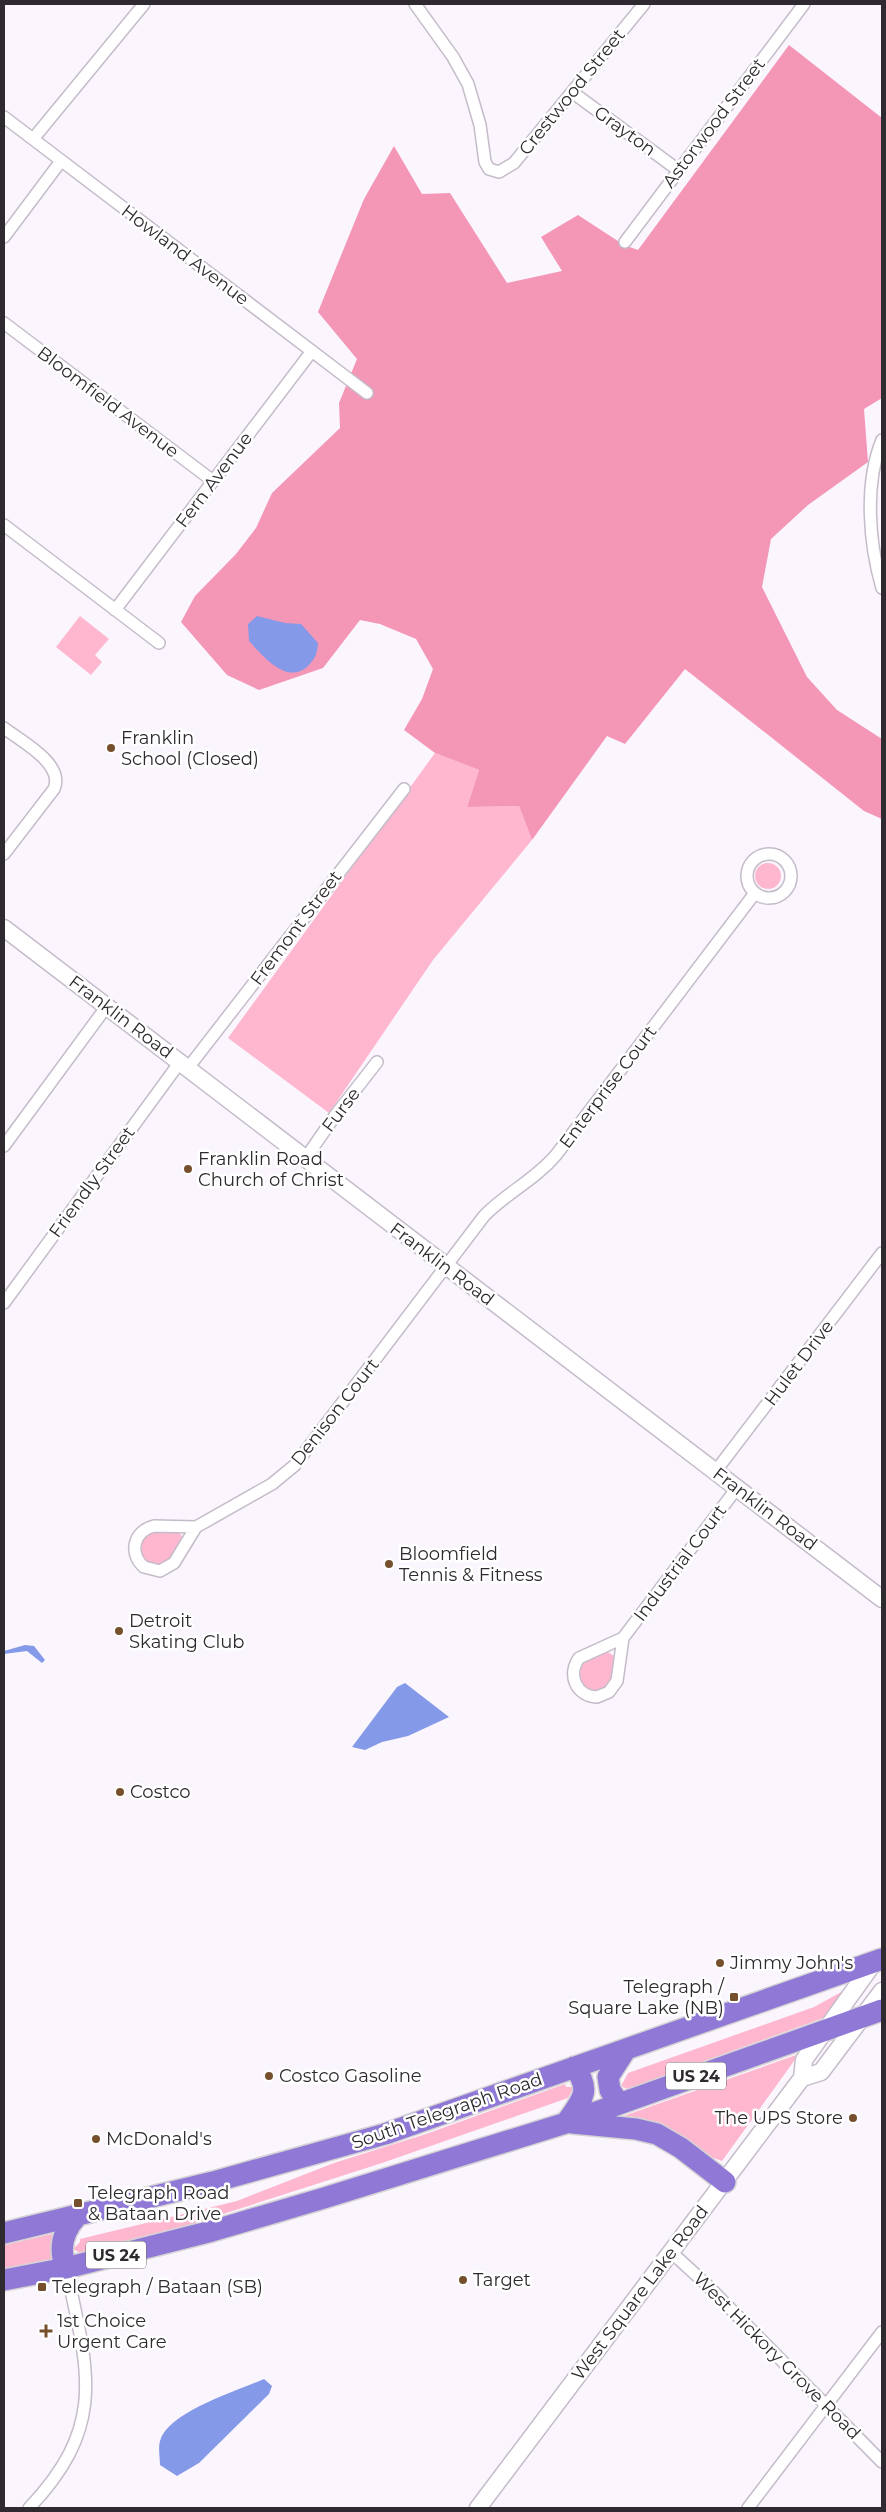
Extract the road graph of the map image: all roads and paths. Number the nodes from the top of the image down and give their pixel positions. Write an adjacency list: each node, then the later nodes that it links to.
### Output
1 (144, 4): 7 (street)
2 (415, 4): 5 (street, Crestwood Street)
3 (644, 4): 5 (street, Crestwood Street)
4 (804, 4): 9 (street, Astorwood Street)
5 (572, 92): 9 (street, Grayton)
6 (4, 117): 7 (street, Howland Avenue)
7 (33, 139): 8 (street, Howland Avenue)
8 (61, 161): 10 (street); 13 (street, Howland Avenue)
9 (678, 170): 11 (street, Astorwood Street)
10 (4, 237)
11 (625, 242)
12 (4, 323): 16 (street, Bloomfield Avenue)
13 (312, 351): 14 (street, Howland Avenue); 16 (street, Fern Avenue)
14 (367, 393)
15 (882, 440): 18 (street)
16 (213, 481): 19 (street, Fern Avenue)
17 (4, 525): 19 (street)
18 (882, 588)
19 (116, 610): 20 (street)
20 (159, 643)
21 (4, 728): 23 (street)
22 (404, 789): 28 (street, Fremont Street)
23 (4, 854)
24 (755, 893): 32 (street, Enterprise Court)
25 (4, 928): 26 (street, Franklin Road)
26 (107, 1006): 28 (street, Franklin Road); 29 (street)
27 (377, 1062): 30 (street, Furse)
28 (184, 1065): 30 (street, Franklin Road); 33 (street, Friendly Street)
29 (4, 1146)
30 (305, 1159): 32 (street, Franklin Road)
31 (882, 1254): 34 (street, Hulet Drive)
32 (446, 1267): 34 (street, Franklin Road); 36 (street, Denison Court)
33 (4, 1302)
34 (716, 1472): 35 (street, Franklin Road)
35 (737, 1488): 37 (street, Franklin Road); 38 (street, Industrial Court)
36 (196, 1527): 36 (street, Denison Court)
37 (882, 1599)
38 (623, 1638): 38 (street, Industrial Court)
39 (880, 1957): 42 (street, West Square Lake Road); 43 (highway, South Telegraph Road)
40 (882, 1991): 41 (street, West Square Lake Road)
41 (873, 2013): 42 (highway, US 24); 45 (street, West Square Lake Road)
42 (826, 2030): 45 (street, West Square Lake Road); 46 (highway, US 24)
43 (626, 2049): 44 (highway, South Telegraph Road); 46 (highway)
44 (574, 2067): 47 (highway); 49 (highway, South Telegraph Road)
45 (802, 2078): 48 (street, West Square Lake Road)
46 (619, 2104): 47 (highway, US 24)
47 (566, 2123): 48 (highway); 52 (highway, US 24)
48 (725, 2182): 51 (street, West Square Lake Road)
49 (77, 2216): 50 (highway, South Telegraph Road); 52 (highway)
50 (4, 2233)
51 (670, 2251): 55 (street, West Hickory Grove Road); 58 (street, West Square Lake Road)
52 (66, 2268): 53 (highway, US 24); 57 (street)
53 (4, 2280)
54 (882, 2332): 55 (street)
55 (827, 2405): 56 (street, West Hickory Grove Road); 59 (street)
56 (882, 2462)
57 (30, 2508)
58 (478, 2508)
59 (748, 2508)

